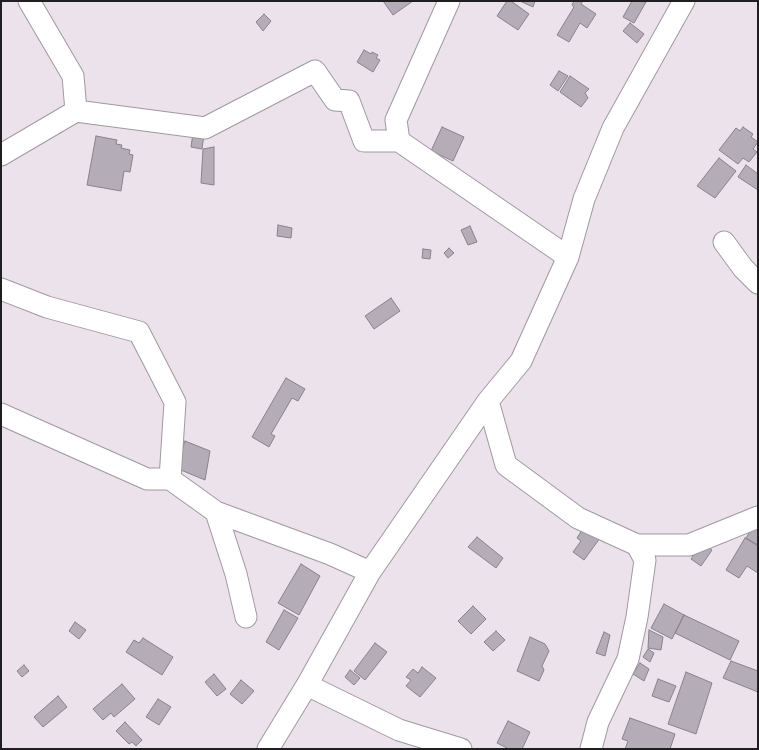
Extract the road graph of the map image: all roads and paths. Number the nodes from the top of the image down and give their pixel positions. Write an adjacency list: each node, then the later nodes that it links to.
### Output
1 (29, 1): 4 (street)
2 (449, 1): 5 (street)
3 (684, 1): 8 (street)
4 (76, 111): 5 (street); 6 (street)
5 (399, 140): 8 (street)
6 (1, 154)
7 (724, 242): 9 (street)
8 (568, 257): 11 (street)
9 (758, 283)
10 (1, 289): 13 (street)
11 (488, 401): 16 (street); 17 (street)
12 (1, 414): 13 (street)
13 (170, 479): 14 (street)
14 (216, 512): 17 (street); 18 (street)
15 (758, 517): 16 (street)
16 (637, 545): 22 (street)
17 (370, 572): 19 (street)
18 (246, 616)
19 (307, 685): 20 (street); 21 (street)
20 (268, 749)
21 (461, 749)
22 (591, 749)

